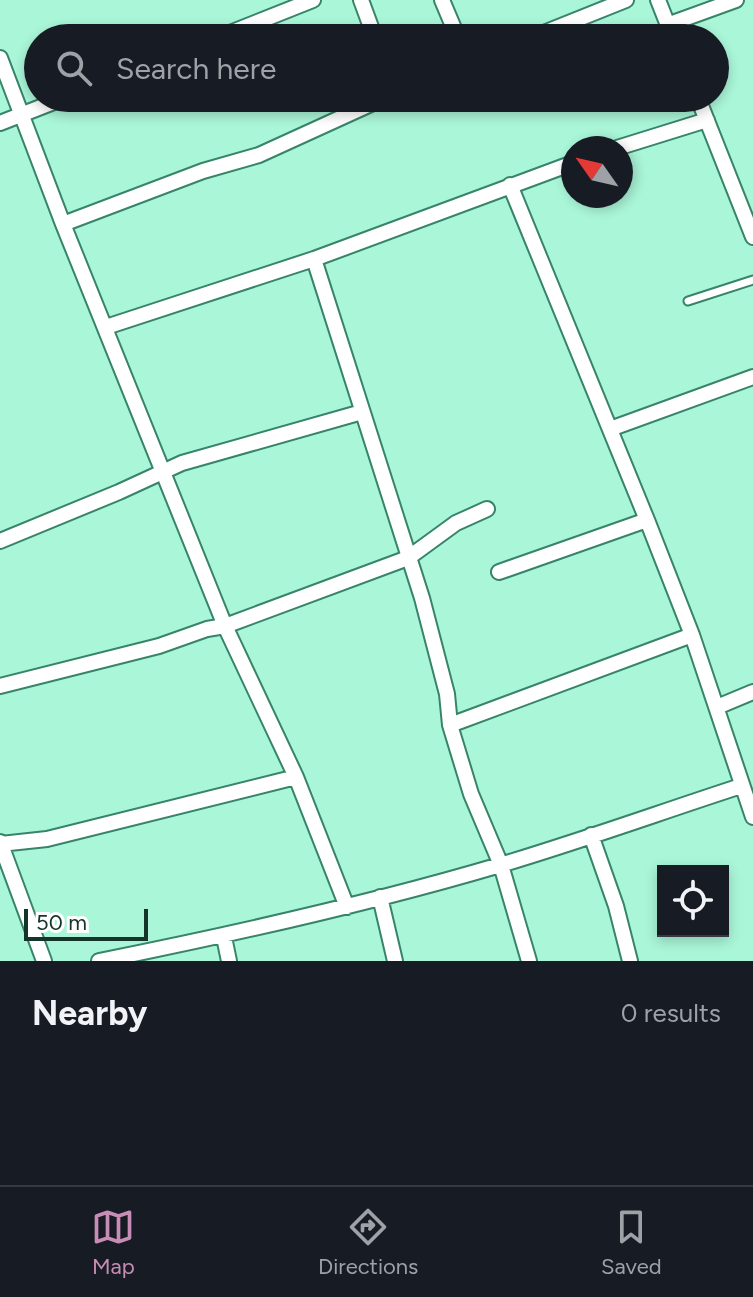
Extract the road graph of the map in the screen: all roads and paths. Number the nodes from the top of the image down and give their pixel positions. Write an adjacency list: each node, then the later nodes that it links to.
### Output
1 (313, 0): 7 (street)
2 (361, 0): 8 (street)
3 (442, 0): 9 (street)
4 (626, 0): 10 (street)
5 (658, 0): 11 (street)
6 (736, 0): 12 (street)
7 (252, 24)
8 (370, 24)
9 (452, 24)
10 (566, 24)
11 (667, 24)
12 (686, 24)
13 (0, 58): 17 (street)
14 (29, 112): 17 (street)
15 (353, 112): 23 (street)
16 (704, 112): 18 (street)
17 (21, 115): 19 (street); 23 (street)
18 (707, 120): 20 (street); 24 (street)
19 (0, 123)
20 (633, 143)
21 (561, 167): 22 (street)
22 (510, 185): 25 (street); 31 (street)
23 (63, 224): 28 (street)
24 (752, 232)
25 (314, 259): 28 (street); 30 (street)
26 (753, 280): 27 (lane)
27 (688, 301)
28 (106, 327): 32 (street)
29 (753, 377): 31 (street)
30 (362, 412): 32 (street); 36 (street)
31 (610, 429): 34 (street)
32 (163, 470): 35 (street); 38 (street)
33 (487, 509): 36 (street)
34 (647, 520): 37 (street); 39 (street)
35 (2, 536)
36 (408, 558): 38 (street); 43 (street)
37 (499, 572)
38 (225, 626): 40 (street); 44 (street)
39 (692, 635): 42 (street); 43 (street)
40 (0, 686)
41 (753, 692): 42 (street)
42 (717, 707): 45 (street)
43 (450, 725): 49 (street)
44 (296, 777): 48 (street); 51 (street)
45 (741, 786): 46 (street); 47 (street)
46 (753, 817)
47 (591, 835): 49 (street); 58 (street)
48 (0, 843): 53 (street)
49 (501, 865): 50 (street); 57 (street)
50 (380, 897): 51 (street); 56 (street)
51 (347, 907): 52 (street)
52 (224, 937): 54 (street); 55 (street)
53 (44, 961)
54 (99, 961)
55 (229, 961)
56 (395, 961)
57 (529, 961)
58 (630, 961)

